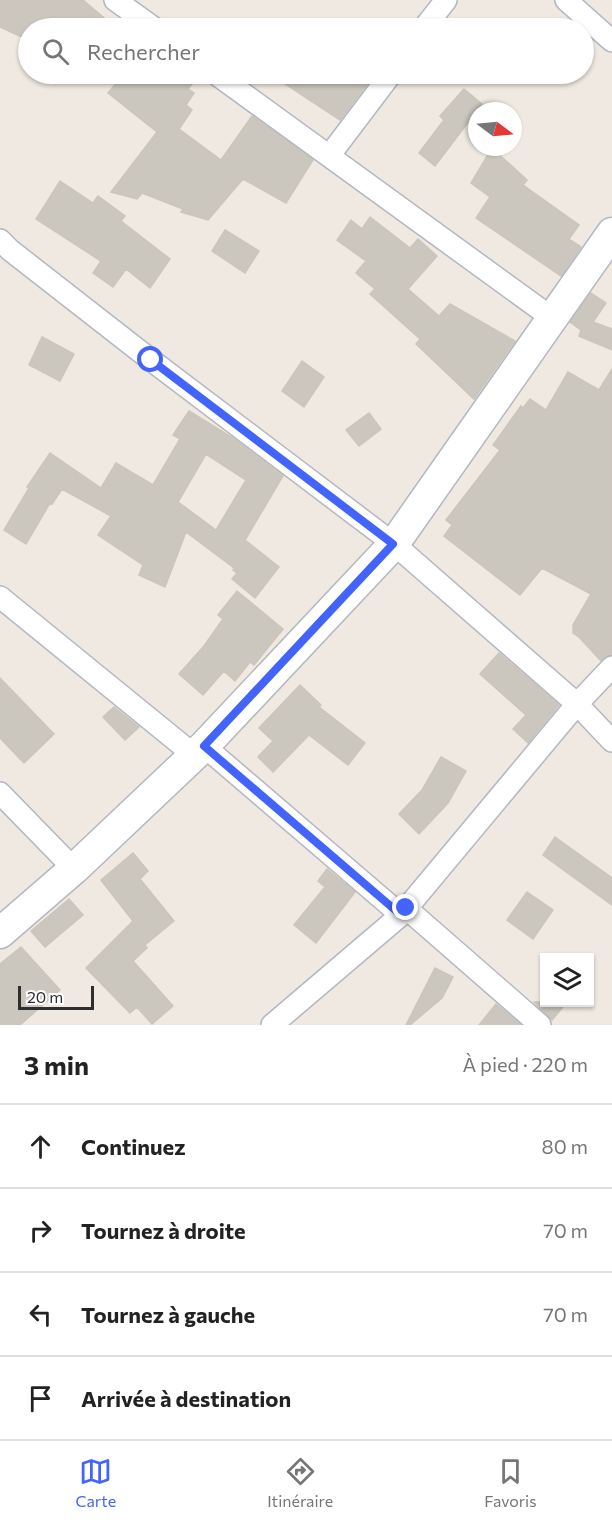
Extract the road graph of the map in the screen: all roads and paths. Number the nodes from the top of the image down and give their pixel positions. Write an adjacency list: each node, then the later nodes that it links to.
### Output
1 (115, 0): 4 (street)
2 (446, 0): 5 (street)
3 (566, 0): 6 (street)
4 (140, 18)
5 (432, 18)
6 (586, 18)
7 (594, 25): 8 (street)
8 (612, 41)
9 (230, 84): 11 (street)
10 (383, 84): 11 (street)
11 (329, 156): 14 (street)
12 (612, 233): 14 (street)
13 (0, 240): 15 (street)
14 (552, 318): 15 (street)
15 (393, 544): 18 (street); 20 (street)
16 (0, 597): 20 (street)
17 (612, 667): 18 (street)
18 (577, 704): 19 (street); 23 (street)
19 (612, 741)
20 (199, 751): 22 (street); 23 (street)
21 (0, 793): 22 (street)
22 (74, 869): 24 (street)
23 (404, 911): 25 (street); 26 (street)
24 (0, 933)
25 (272, 1025)
26 (540, 1025)

